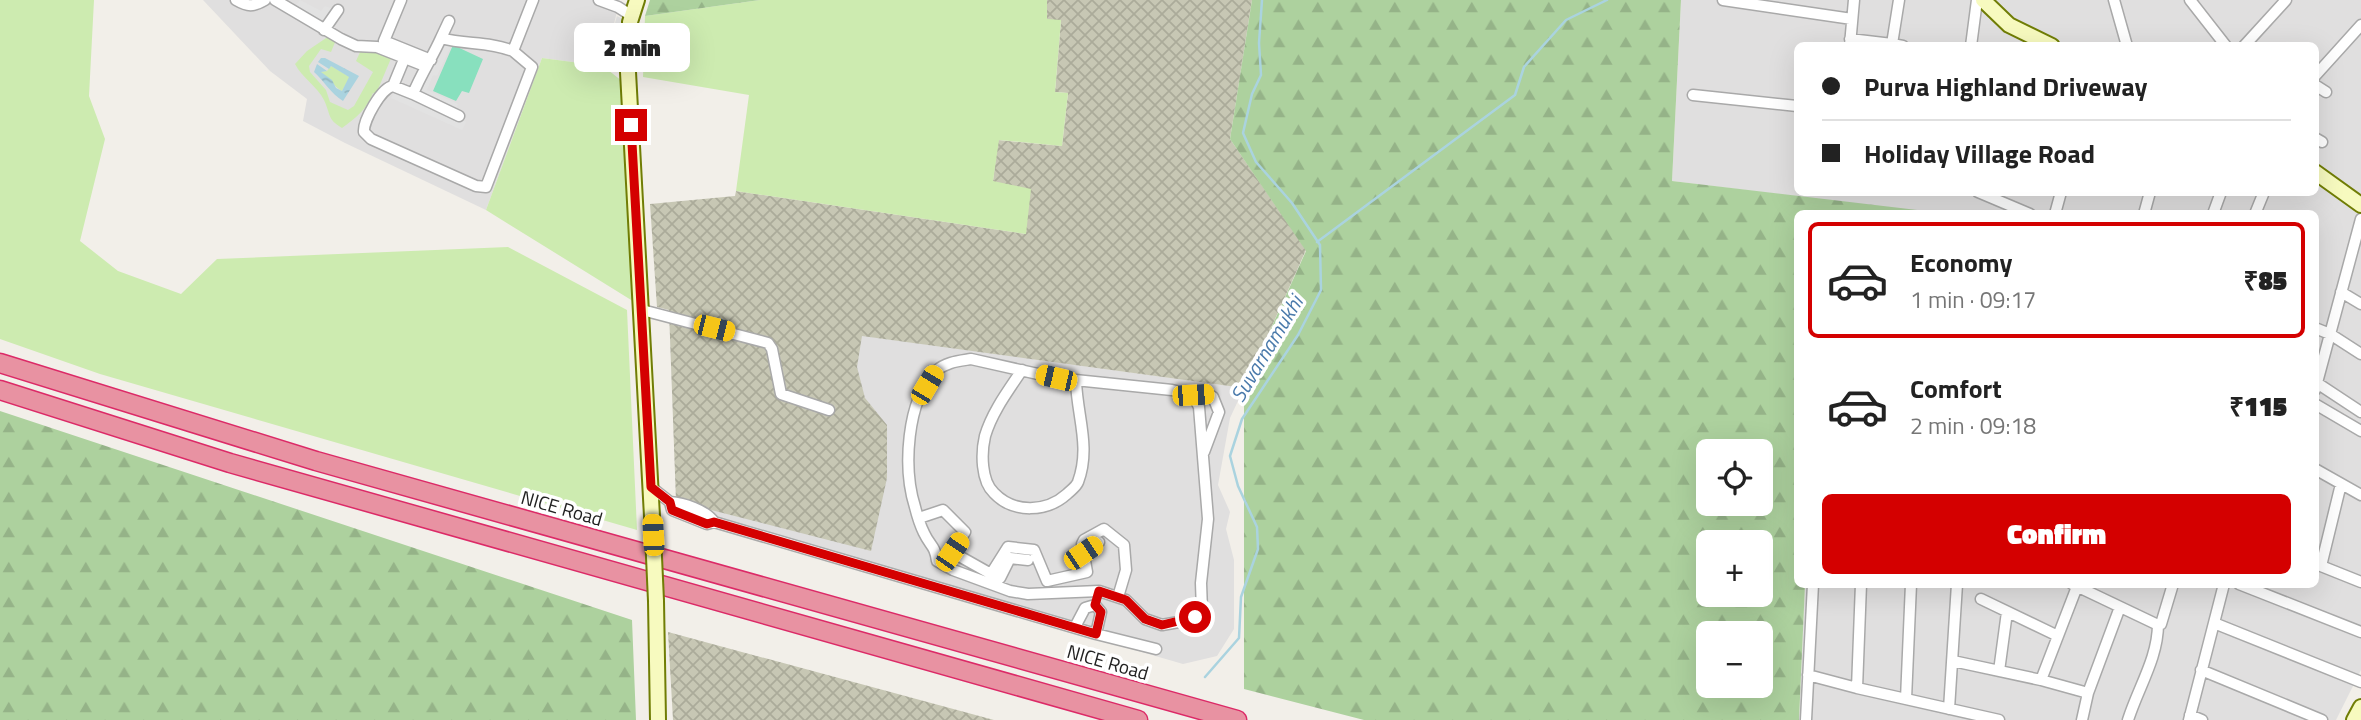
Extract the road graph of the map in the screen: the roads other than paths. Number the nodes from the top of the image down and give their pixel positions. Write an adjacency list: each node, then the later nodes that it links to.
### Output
1 (236, 0): 2 (street)
2 (265, 0)
3 (275, 0): 21 (street)
4 (401, 0): 32 (street)
5 (533, 0): 30 (street)
6 (599, 0): 16 (street)
7 (620, 0): 16 (street)
8 (1723, 0): 18 (street)
9 (1854, 0): 18 (street)
10 (1899, 0): 24 (street)
11 (1977, 0): 25 (street)
12 (1983, 0): 26 (street)
13 (2114, 0): 27 (street)
14 (2190, 0): 28 (street)
15 (2286, 0): 29 (street)
16 (634, 9): 48 (street)
17 (338, 10): 21 (street)
18 (1852, 19): 23 (street)
19 (449, 21): 22 (street)
20 (2361, 25): 33 (street)
21 (324, 30): 31 (street)
22 (441, 38): 30 (street); 32 (street)
23 (1850, 42)
24 (1897, 42)
25 (1972, 42)
26 (2044, 42)
27 (2126, 42)
28 (2223, 42)
29 (2248, 42)
30 (513, 51): 34 (street)
31 (405, 57): 32 (street); 34 (street)
32 (428, 63): 37 (street)
33 (2319, 72)
34 (393, 86): 37 (street)
35 (2319, 88): 36 (street)
36 (2326, 92)
37 (413, 94): 40 (street)
38 (1693, 95): 39 (street)
39 (1794, 106)
40 (459, 116)
41 (2319, 175): 43 (street)
42 (1987, 196): 44 (street)
43 (2361, 205)
44 (2021, 210)
45 (2361, 219): 46 (street)
46 (2341, 292): 47 (street); 50 (street)
47 (2361, 304)
48 (642, 310): 60 (street); 66 (street)
49 (2319, 330): 50 (street)
50 (2330, 334): 51 (street); 54 (street)
51 (2361, 354)
52 (0, 363): 112 (highway, NICE Road)
53 (1022, 370): 55 (street); 55 (street); 68 (street)
54 (2319, 376)
55 (1076, 381): 58 (street)
56 (2319, 389): 61 (street)
57 (0, 390): 111 (highway)
58 (1193, 395): 63 (street); 63 (street)
59 (2319, 406): 62 (street)
60 (830, 410)
61 (2361, 412)
62 (2361, 431)
63 (1203, 457): 86 (street)
64 (2319, 471): 65 (street)
65 (2341, 484): 67 (street); 72 (street)
66 (651, 487): 93 (street); 110 (street, bridge)
67 (2361, 495)
68 (919, 519): 74 (street); 85 (street)
69 (1100, 542): 70 (street)
70 (1083, 553): 74 (street); 86 (street)
71 (1028, 560): 74 (street)
72 (2319, 561)
73 (2319, 565): 75 (street)
74 (991, 574)
75 (2361, 582)
76 (1813, 588): 101 (street)
77 (1861, 588): 104 (street)
78 (1911, 588): 106 (street)
79 (1957, 588): 98 (street)
80 (2075, 588): 96 (street)
81 (2082, 588): 89 (street)
82 (2172, 588): 92 (street)
83 (2223, 588): 91 (street)
84 (2249, 588): 94 (street)
85 (1099, 591): 86 (street); 88 (street)
86 (1118, 597)
87 (1981, 599): 90 (street)
88 (1095, 605): 93 (street); 95 (street)
89 (2120, 607): 92 (street); 105 (street)
90 (2007, 612): 96 (street); 100 (street)
91 (2214, 623): 99 (street); 103 (street)
92 (2158, 624): 116 (street)
93 (1076, 627): 95 (street)
94 (2361, 632)
95 (1096, 634): 97 (street)
96 (2058, 636): 102 (street)
97 (1156, 649)
98 (1953, 661): 100 (street); 108 (street)
99 (2201, 670): 109 (street); 118 (street)
100 (1999, 671): 102 (street)
101 (1808, 675): 104 (street); 113 (street)
102 (2041, 680): 105 (street)
103 (2361, 682)
104 (1857, 688): 106 (street)
105 (2088, 693): 115 (street)
106 (1906, 699): 108 (street)
107 (2361, 707): 119 (street)
108 (1950, 709): 114 (street)
109 (2189, 718): 117 (street)
110 (658, 720)
111 (1138, 720)
112 (1237, 720)
113 (1806, 720)
114 (1999, 720)
115 (2082, 720)
116 (2128, 720)
117 (2202, 720)
118 (2322, 720)
119 (2354, 720)

